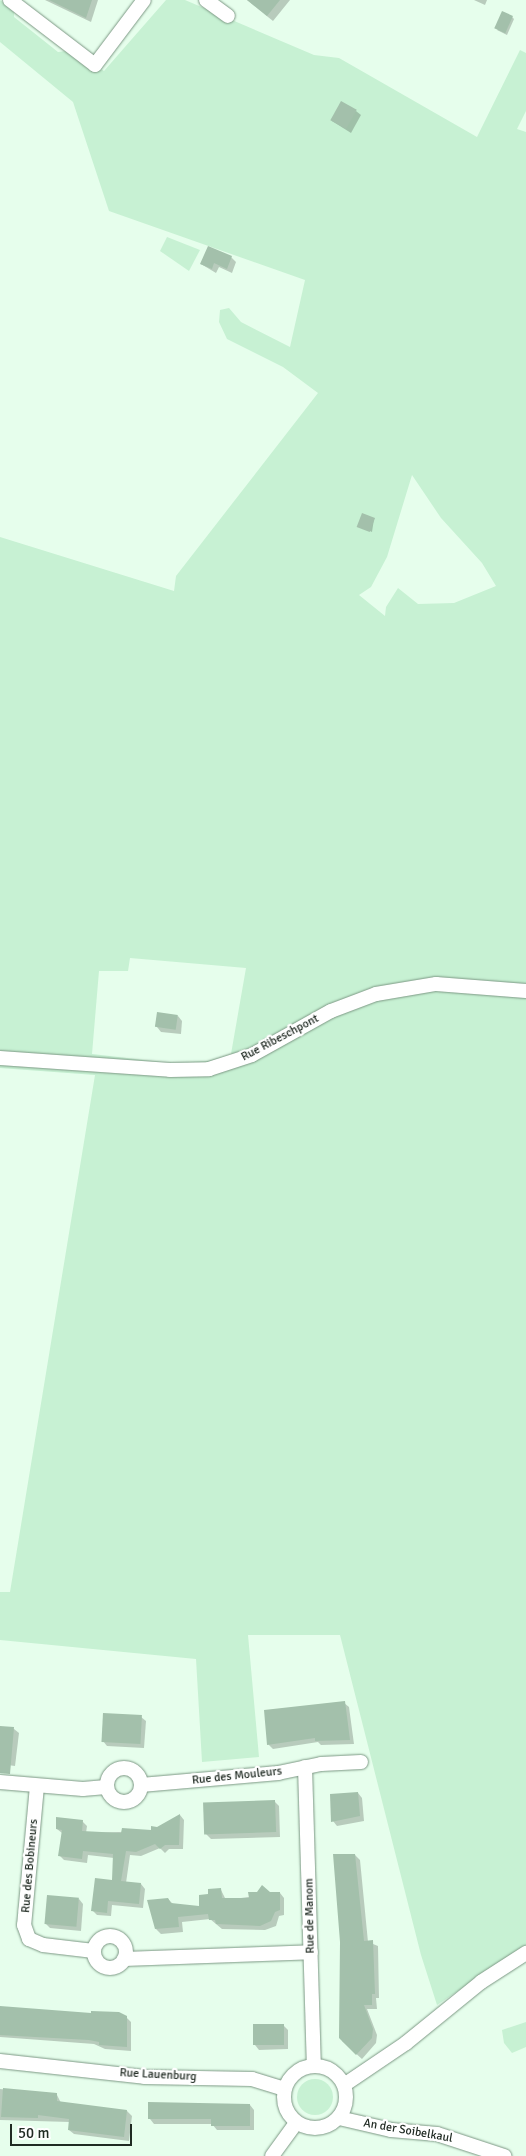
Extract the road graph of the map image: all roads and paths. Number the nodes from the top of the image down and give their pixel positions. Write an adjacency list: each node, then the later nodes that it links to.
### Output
1 (10, 0): 2 (street)
2 (144, 0)
3 (206, 0): 4 (street)
4 (228, 16)
5 (526, 990): 6 (street, Rue Ribeschpont)
6 (0, 1058)
7 (361, 1762): 8 (street, Rue des Mouleurs)
8 (305, 1767): 10 (street, Rue des Mouleurs); 14 (street, Rue de Manom)
9 (0, 1782): 11 (street)
10 (142, 1785): 12 (street); 12 (street)
11 (37, 1786): 12 (street); 13 (street, Rue des Bobineurs)
12 (106, 1787)
13 (94, 1951): 16 (street); 16 (street)
14 (311, 1952): 16 (street); 18 (street, Rue de Manom)
15 (526, 1953): 19 (street)
16 (124, 1960)
17 (0, 2061): 20 (street, Rue Lauenburg)
18 (314, 2066): 19 (street); 20 (street)
19 (344, 2085): 21 (street)
20 (284, 2088): 22 (street)
21 (339, 2118): 22 (street); 24 (street, An der Soibelkaul)
22 (296, 2123): 23 (street)
23 (272, 2156)
24 (504, 2156)

